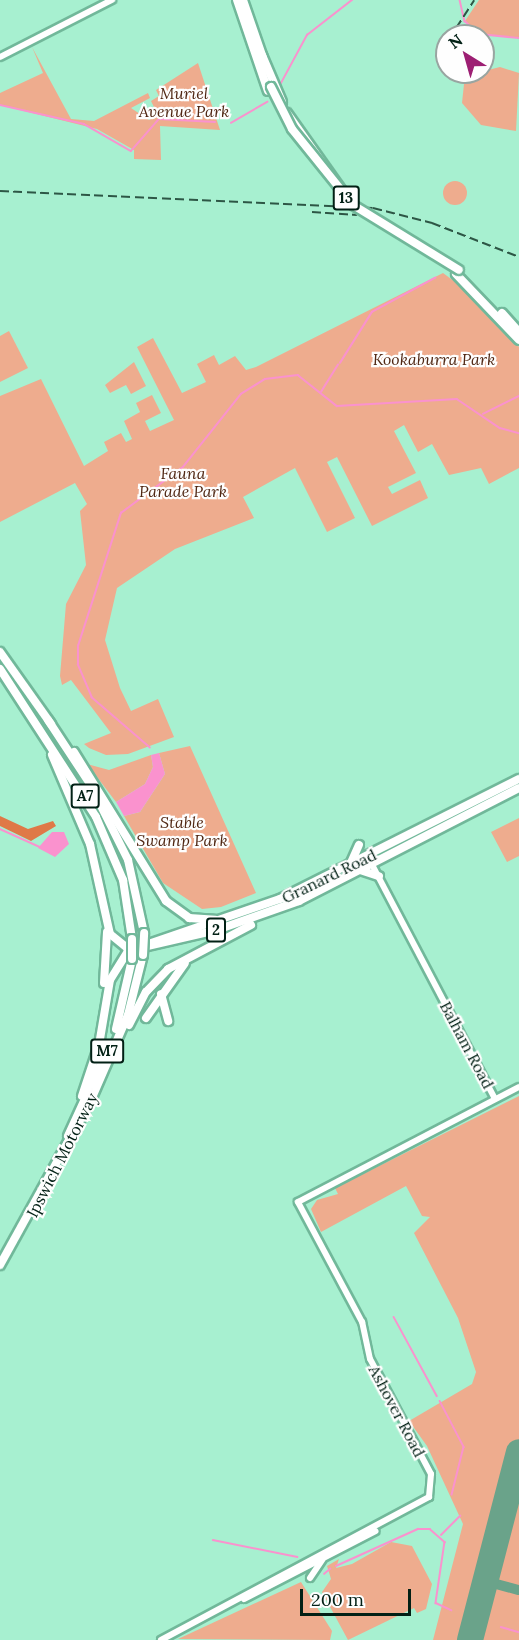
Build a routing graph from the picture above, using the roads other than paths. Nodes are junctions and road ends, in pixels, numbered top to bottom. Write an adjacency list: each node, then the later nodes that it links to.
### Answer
1 (112, 0): 5 (main road)
2 (237, 0): 6 (highway, 13)
3 (243, 0): 4 (highway, 13)
4 (262, 55): 6 (highway, 13); 7 (highway)
5 (0, 57)
6 (270, 89): 10 (highway, 13, bridge)
7 (320, 158): 8 (highway); 8 (highway)
8 (341, 182): 9 (highway)
9 (355, 191)
10 (457, 272): 11 (highway, 13); 12 (highway, 13)
11 (519, 332)
12 (519, 340)
13 (0, 652): 16 (highway, Ipswich Motorway / A7)
14 (0, 669): 29 (highway, Ipswich Motorway / A7)
15 (0, 674): 27 (highway)
16 (48, 720): 25 (highway); 28 (highway, Ipswich Motorway / A7)
17 (519, 779): 20 (highway, Granard Road / 2)
18 (519, 788): 20 (highway, Granard Road / 2)
19 (359, 846): 21 (highway)
20 (370, 860): 21 (highway, Granard Road / 2); 22 (highway, Granard Road / 2); 23 (main road, Balham Road)
21 (350, 866): 25 (highway, Granard Road / 2)
22 (360, 870): 23 (highway); 24 (highway, Granard Road / 2)
23 (378, 876): 37 (main road, Balham Road)
24 (299, 901): 26 (highway); 31 (highway, Granard Road / 2)
25 (243, 914): 31 (highway, Granard Road / 2)
26 (251, 925): 32 (highway); 38 (highway)
27 (108, 929): 30 (highway); 31 (highway)
28 (144, 933): 38 (highway, Ipswich Motorway / M7, bridge)
29 (132, 939): 31 (highway, Ipswich Motorway / M7, bridge)
30 (109, 951): 31 (highway); 35 (highway)
31 (131, 953): 35 (highway); 39 (highway, Ipswich Motorway / M7)
32 (162, 990): 33 (highway); 34 (highway)
33 (146, 1018)
34 (168, 1021)
35 (102, 1032): 39 (highway)
36 (519, 1087): 37 (main road)
37 (495, 1099): 40 (main road, Balham Road)
38 (91, 1100): 44 (highway, Ipswich Motorway / M7)
39 (67, 1137): 43 (highway, Ipswich Motorway / M7)
40 (310, 1196): 41 (main road, Balham Road); 42 (main road)
41 (298, 1202): 42 (main road, Ashover Road)
42 (303, 1211): 45 (main road, Ashover Road)
43 (0, 1255)
44 (0, 1265)
45 (389, 1523): 46 (main road); 48 (main road)
46 (323, 1560): 47 (main road); 47 (main road)
47 (296, 1574): 48 (main road)
48 (232, 1603): 49 (main road)
49 (161, 1640)

